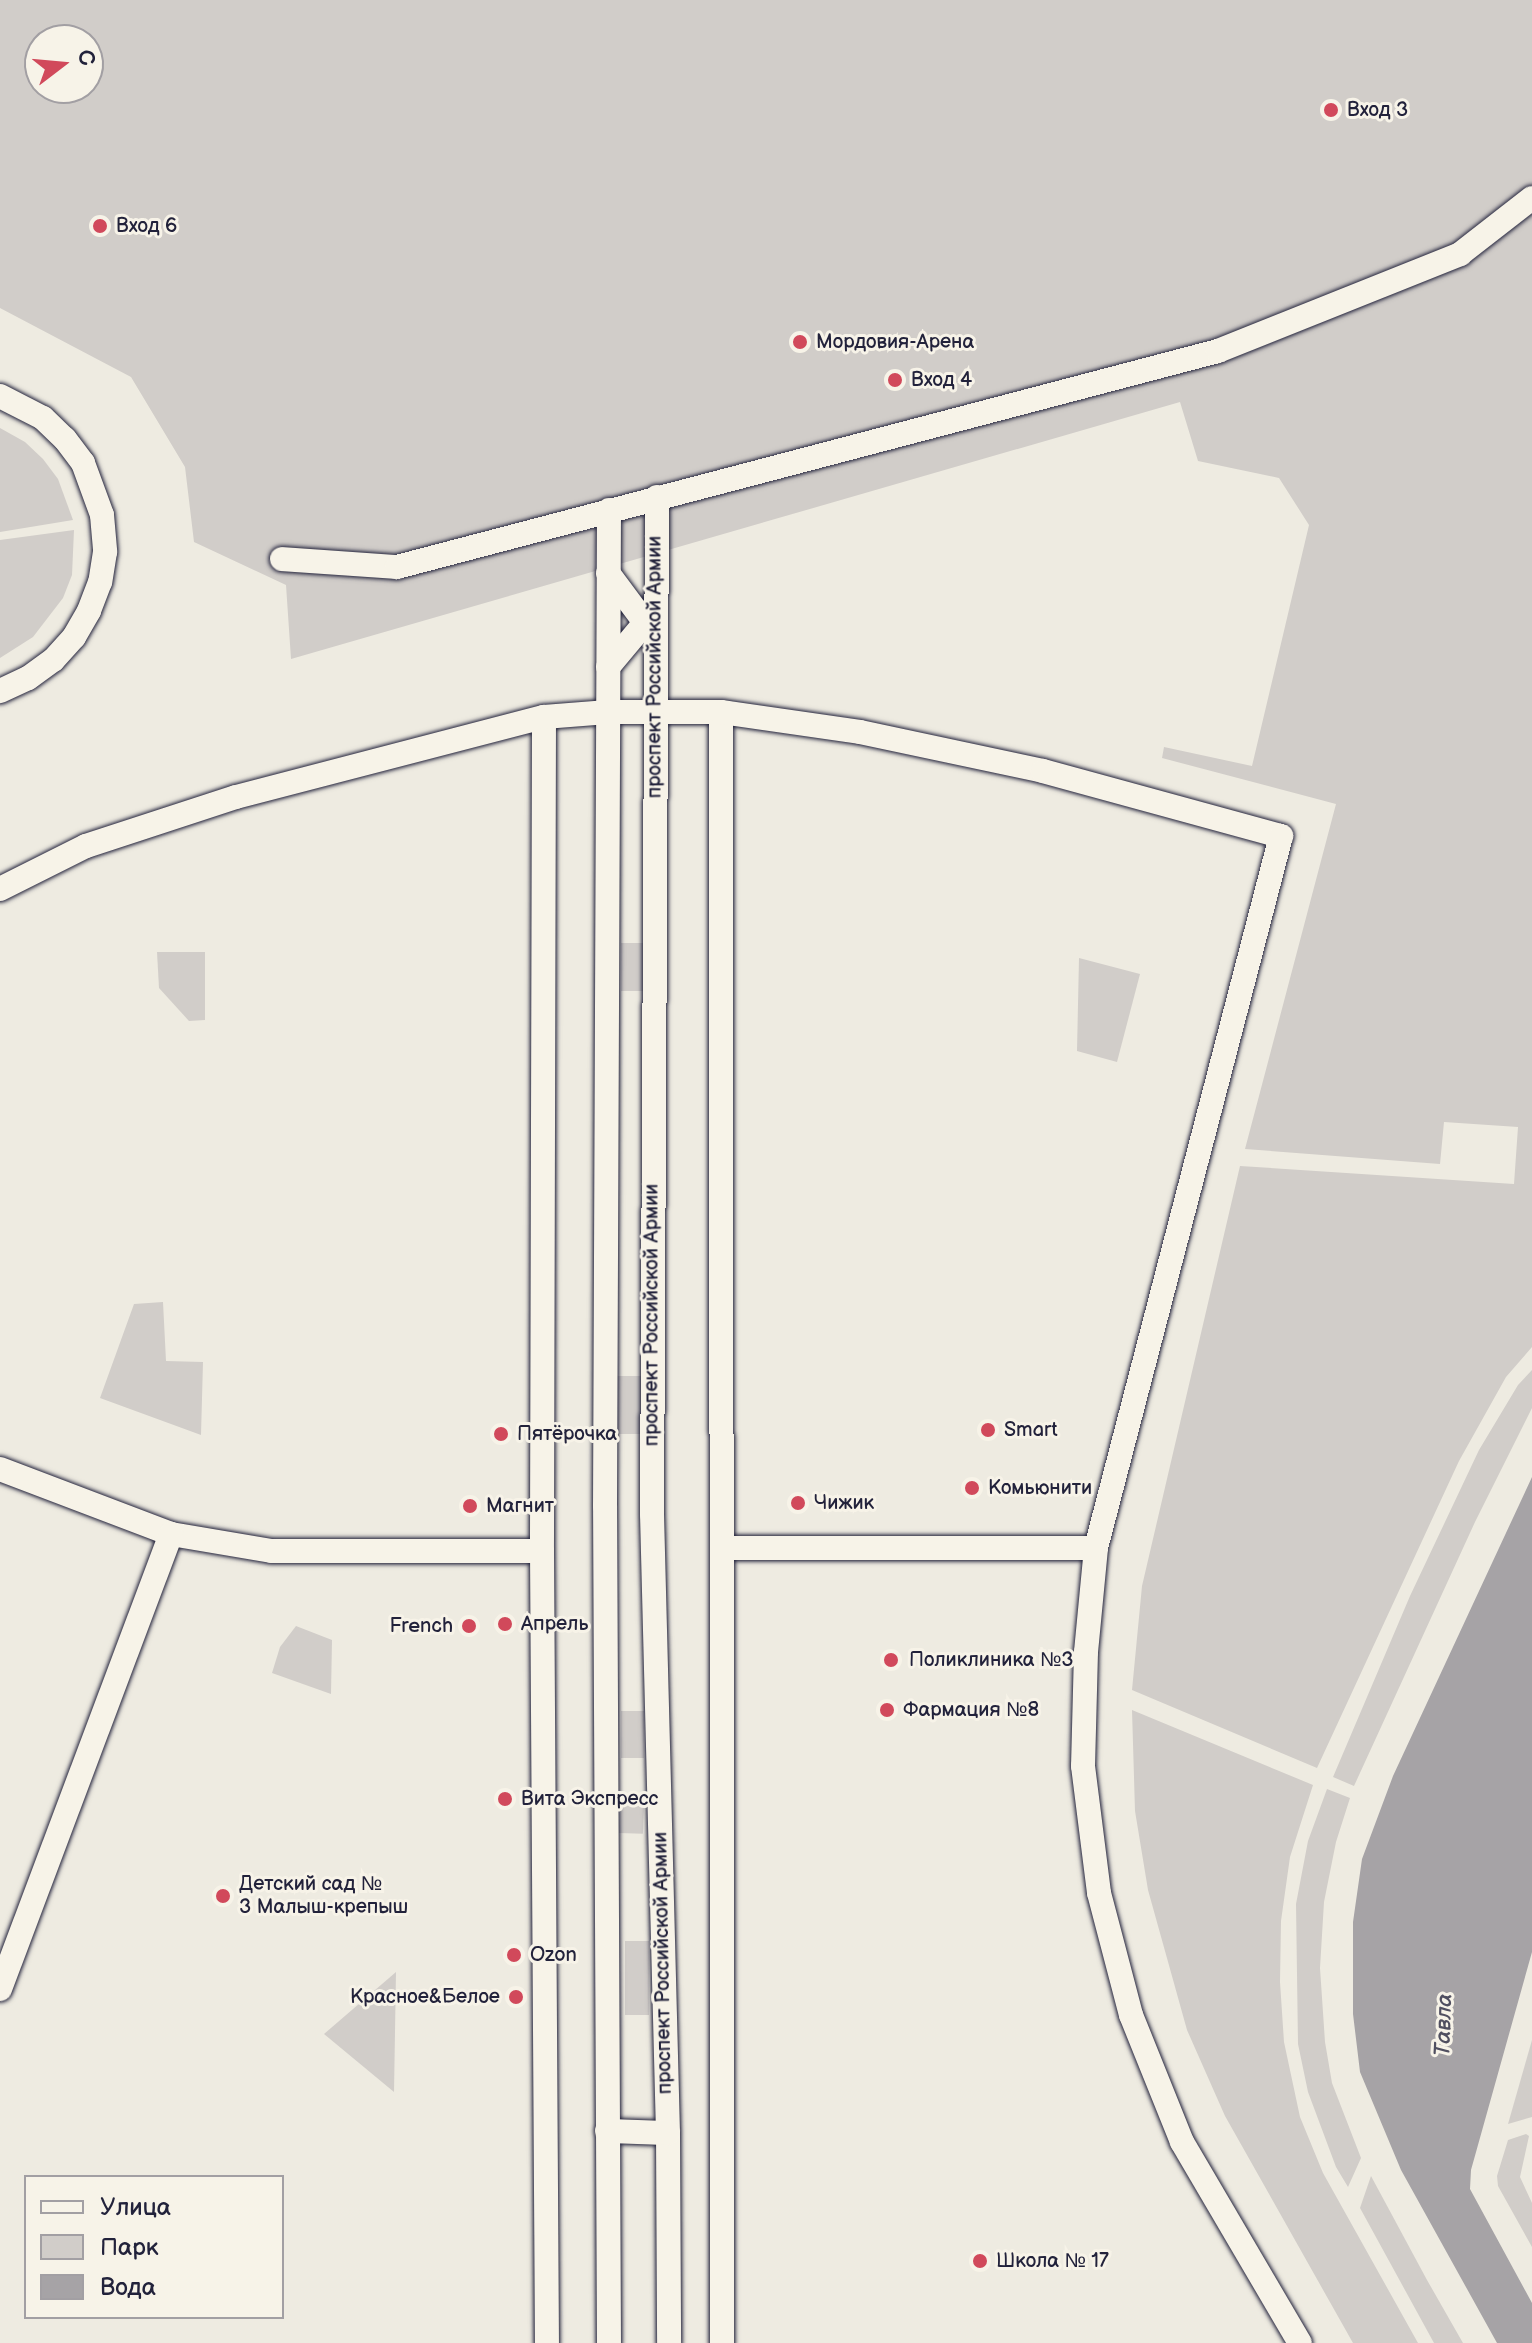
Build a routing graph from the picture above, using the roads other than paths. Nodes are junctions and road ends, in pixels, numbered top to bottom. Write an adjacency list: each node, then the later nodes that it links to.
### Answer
1 (1532, 198): 3 (street)
2 (0, 396): 10 (street)
3 (657, 497): 4 (street); 5 (street, проспект Российской Армии)
4 (609, 510): 6 (street); 7 (street)
5 (656, 554): 7 (street); 8 (street, проспект Российской Армии)
6 (282, 559)
7 (613, 589): 8 (street); 9 (street)
8 (652, 623): 9 (street); 11 (street, проспект Российской Армии)
9 (608, 667): 12 (street)
10 (0, 691)
11 (655, 711): 12 (street); 13 (street); 23 (street, проспект Российской Армии)
12 (608, 712): 14 (street); 22 (street)
13 (721, 712): 18 (street); 19 (street)
14 (544, 717): 15 (street); 20 (street)
15 (0, 889)
16 (0, 1469): 17 (street)
17 (171, 1534): 20 (street); 21 (street)
18 (723, 1548): 19 (street); 27 (street)
19 (1096, 1548): 28 (street)
20 (542, 1551): 24 (street)
21 (0, 1989)
22 (607, 2131): 23 (street); 25 (street)
23 (668, 2133): 26 (street, проспект Российской Армии)
24 (547, 2343)
25 (609, 2343)
26 (669, 2343)
27 (722, 2343)
28 (1300, 2343)

